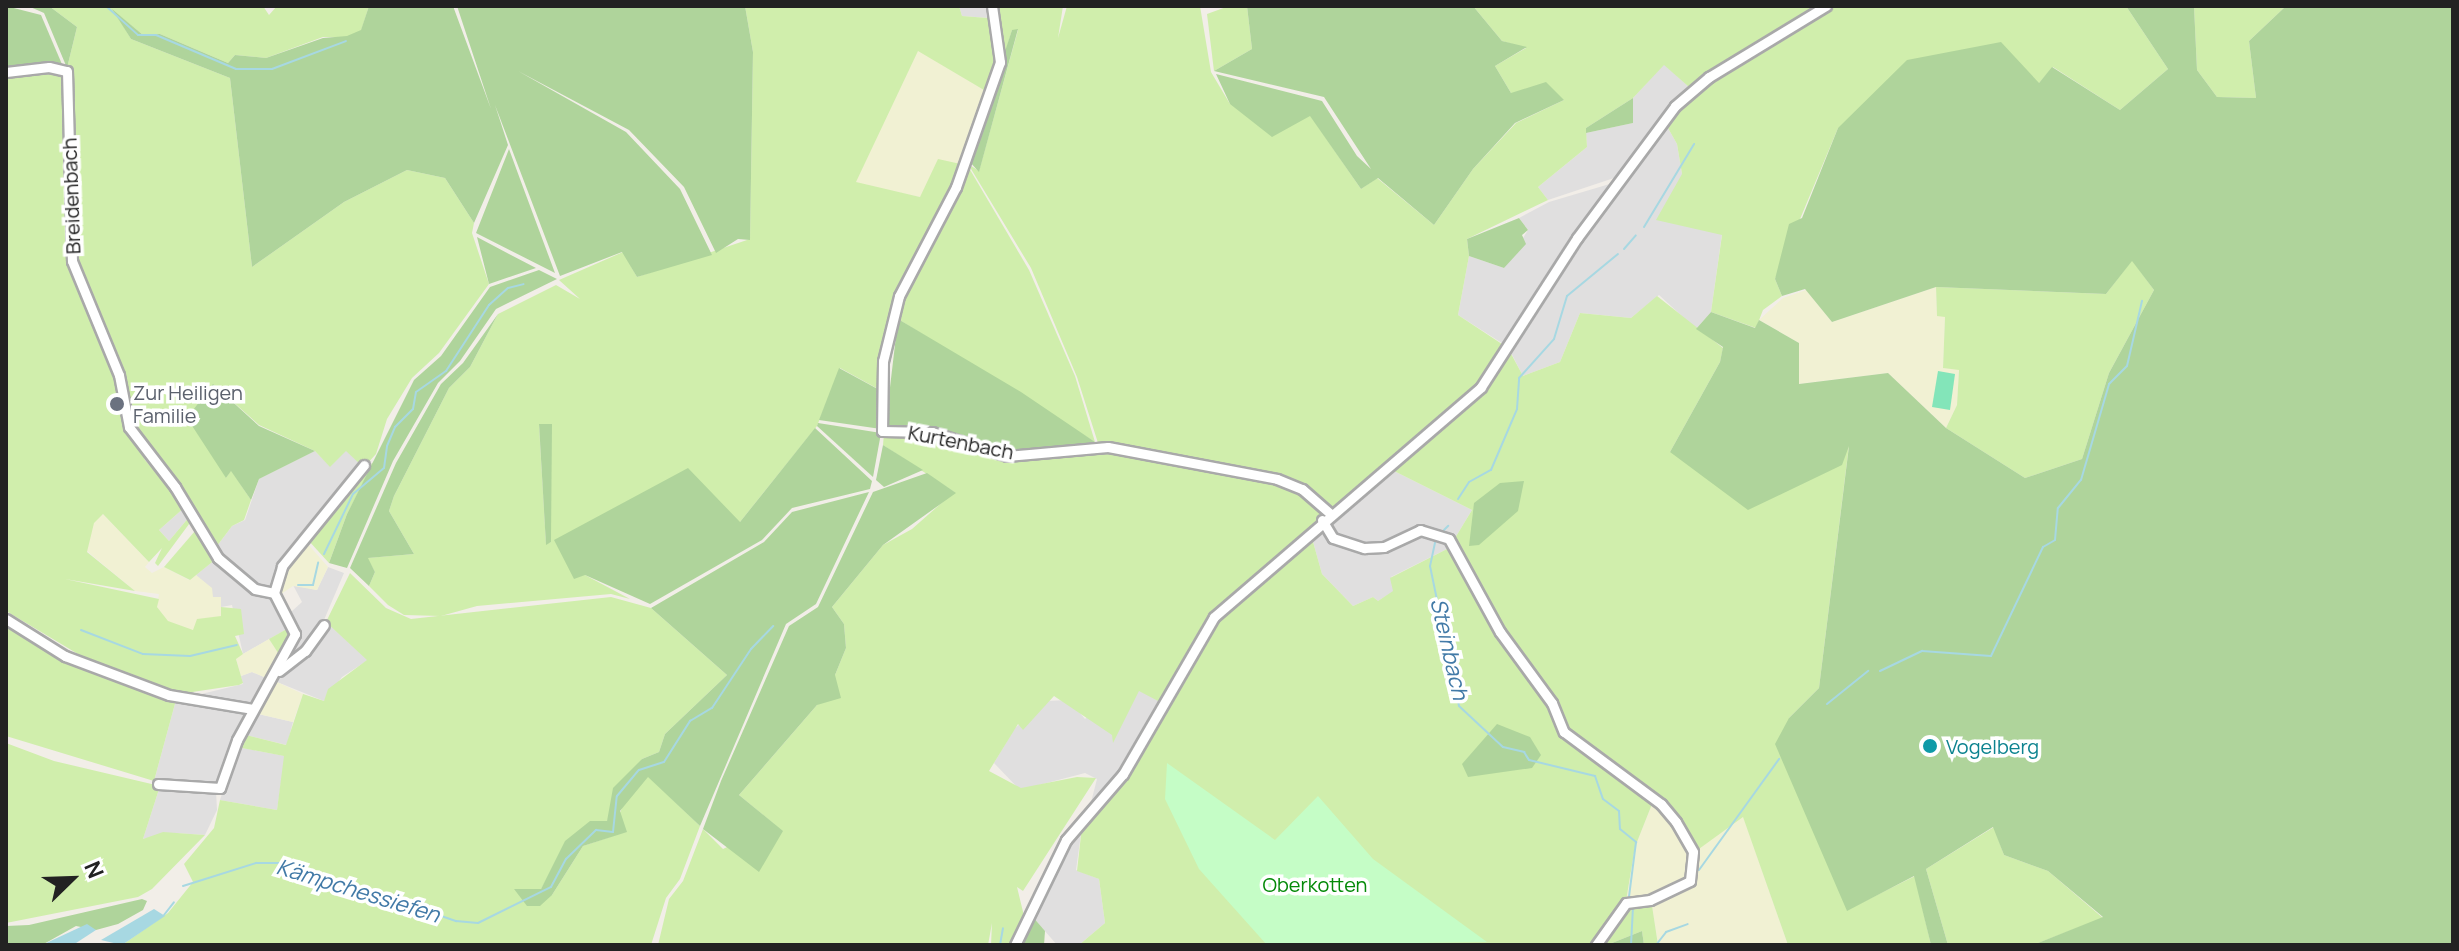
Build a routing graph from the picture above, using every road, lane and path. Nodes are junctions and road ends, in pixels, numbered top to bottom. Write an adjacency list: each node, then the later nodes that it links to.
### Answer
1 (992, 6): 5 (street, Kurtenbach)
2 (1826, 6): 5 (street)
3 (6, 72): 6 (street, Breidenbach)
4 (364, 465): 6 (street)
5 (1326, 516): 12 (street); 13 (street)
6 (274, 593): 9 (street)
7 (6, 619): 10 (street)
8 (324, 625): 9 (street)
9 (277, 672): 10 (street)
10 (253, 709): 11 (street)
11 (158, 784)
12 (1015, 945)
13 (1596, 945)

